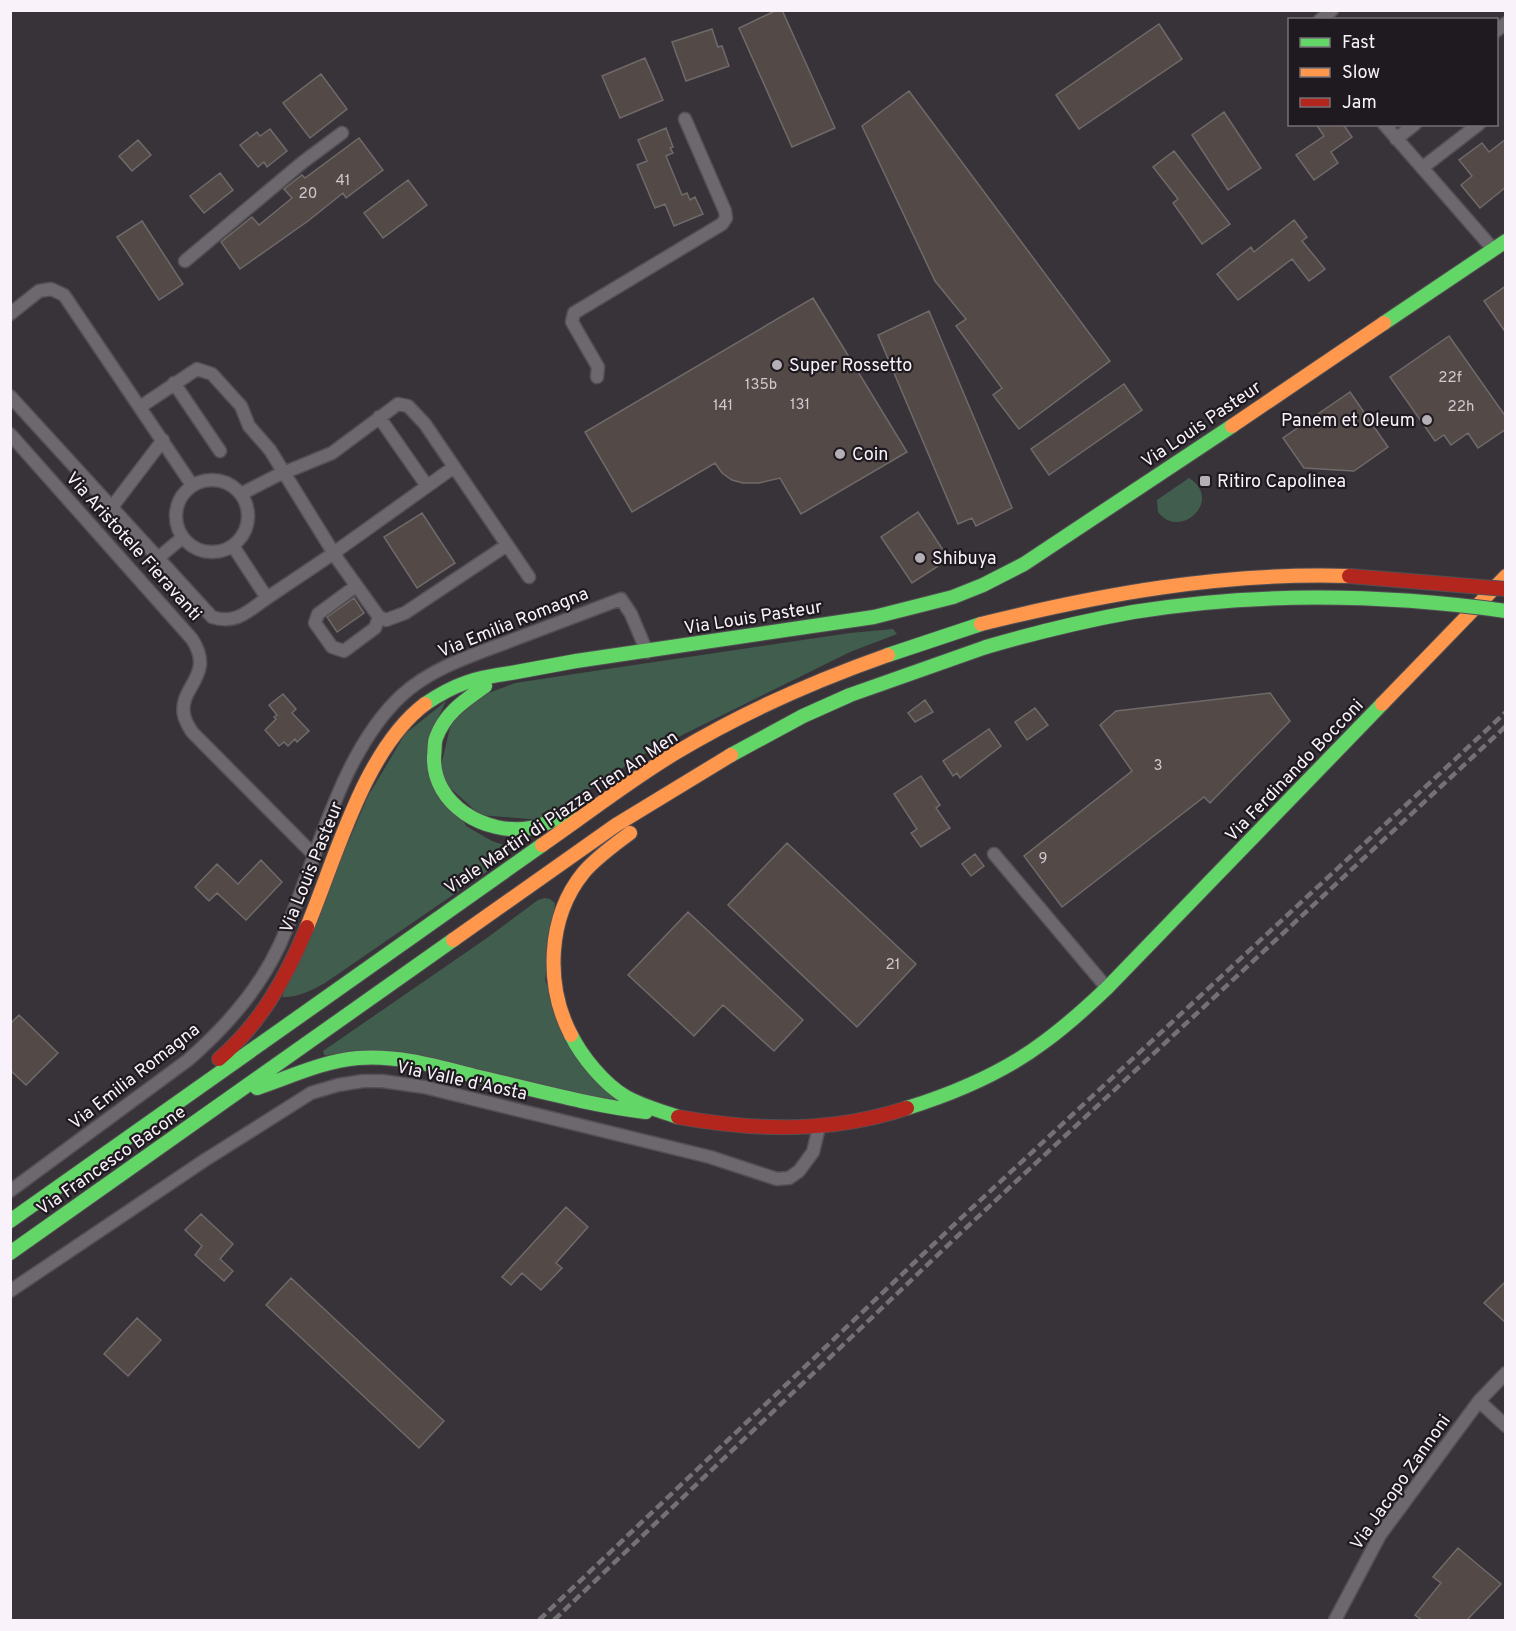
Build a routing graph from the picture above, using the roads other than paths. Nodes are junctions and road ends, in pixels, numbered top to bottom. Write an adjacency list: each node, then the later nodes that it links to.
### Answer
1 (685, 119): 12 (street)
2 (1386, 126): 6 (street)
3 (1412, 126): 6 (street)
4 (1476, 126): 7 (street)
5 (342, 133): 10 (street)
6 (1396, 139): 7 (street)
7 (1422, 168): 9 (street)
8 (1506, 241): 9 (main road, Via Louis Pasteur)
9 (1493, 249): 38 (main road, Via Louis Pasteur)
10 (185, 261)
11 (10, 314): 15 (street)
12 (597, 377)
13 (174, 383): 15 (street); 19 (street); 21 (street)
14 (10, 396): 25 (street)
15 (140, 406): 18 (street)
16 (379, 417): 20 (street); 21 (street); 23 (street)
17 (10, 434): 43 (street, Via Aristotele Fieravanti)
18 (163, 440): 22 (street); 25 (street)
19 (220, 451)
20 (454, 466): 23 (street); 27 (street)
21 (283, 473): 24 (street); 29 (street)
22 (192, 485): 24 (street); 26 (street)
23 (428, 486): 29 (street)
24 (241, 494): 28 (street)
25 (112, 507): 30 (street)
26 (182, 538): 28 (street); 30 (street)
27 (507, 545): 32 (street); 37 (street)
28 (233, 546): 35 (street)
29 (334, 553): 33 (street); 35 (street)
30 (158, 558): 35 (street)
31 (1506, 576): 44 (main road, Via Ferdinando Bocconi)
32 (530, 578)
33 (356, 585): 37 (street); 37 (street)
34 (1506, 589): 41 (main road, Viale Martiri di Piazza Tien An Men, bridge)
35 (267, 598)
36 (1506, 611): 40 (main road, bridge)
37 (379, 617)
38 (647, 652): 39 (main road, Via Louis Pasteur); 43 (street, Via Emilia Romagna)
39 (511, 673): 41 (main road); 47 (main road, Via Louis Pasteur)
40 (759, 740): 45 (main road); 46 (main road)
41 (677, 752): 47 (main road, Viale Martiri di Piazza Tien An Men)
42 (994, 854): 44 (street)
43 (314, 855): 49 (street, Via Emilia Romagna)
44 (1107, 988): 48 (main road, Via Ferdinando Bocconi)
45 (233, 1096): 46 (main road); 51 (main road, Via Francesco Bacone)
46 (678, 1117): 48 (main road, Via Ferdinando Bocconi)
47 (143, 1127): 50 (main road, Via Francesco Bacone)
48 (819, 1127): 52 (street, Via Valle d'Aosta)
49 (10, 1191)
50 (10, 1221)
51 (10, 1252)
52 (10, 1292)
53 (1506, 1373): 54 (street, Via Jacopo Zannoni)
54 (1479, 1401): 55 (street); 56 (street, Via Jacopo Zannoni)
55 (1506, 1426)
56 (1335, 1620)

